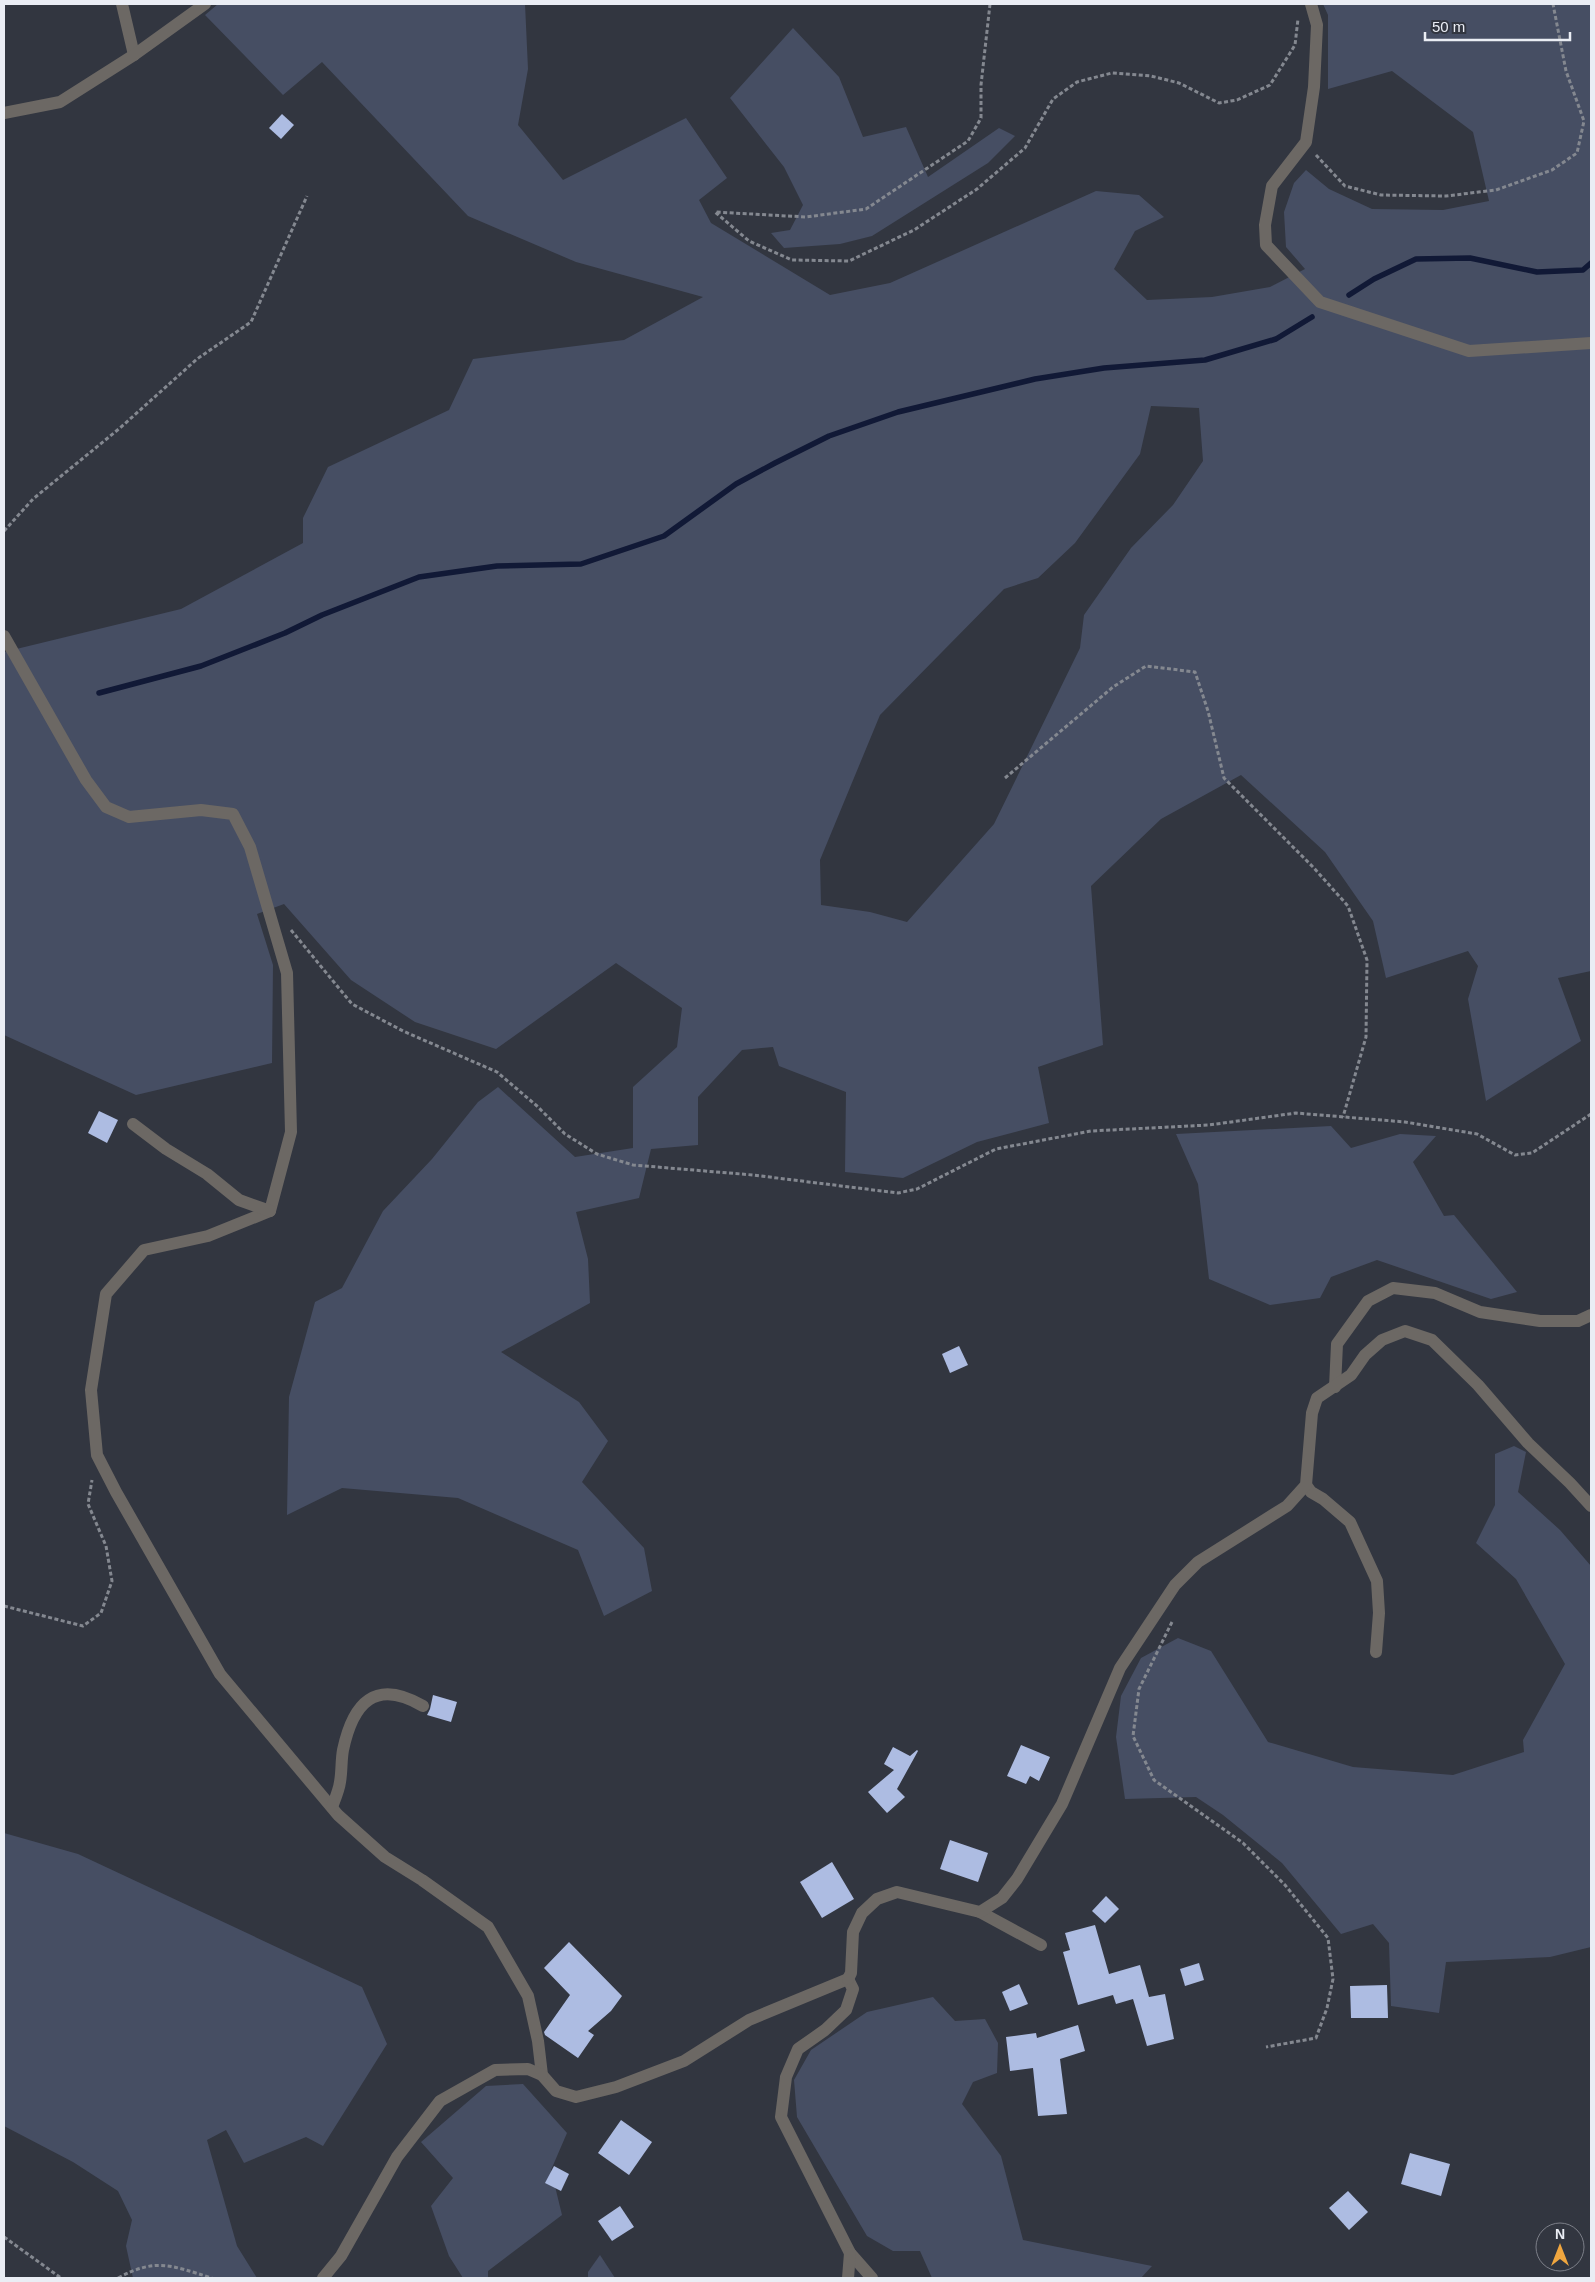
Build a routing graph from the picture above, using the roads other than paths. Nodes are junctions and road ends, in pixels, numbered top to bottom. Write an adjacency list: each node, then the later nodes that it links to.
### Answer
1 (122, 4): 4 (street)
2 (205, 4): 4 (street)
3 (1311, 4): 6 (street)
4 (134, 55): 5 (street)
5 (4, 113)
6 (1591, 343)
7 (4, 636): 9 (street)
8 (132, 1124): 9 (street)
9 (270, 1211): 16 (street)
10 (1591, 1315): 11 (street)
11 (1335, 1387): 12 (street); 13 (street)
12 (1306, 1485): 14 (street); 17 (street)
13 (1591, 1506)
14 (1376, 1652)
15 (423, 1706): 16 (street)
16 (332, 1807): 20 (street)
17 (980, 1912): 18 (street); 19 (street)
18 (1041, 1945)
19 (848, 1979): 20 (street); 21 (street)
20 (542, 2075): 22 (street)
21 (850, 2253): 23 (street); 24 (street)
22 (323, 2278)
23 (848, 2278)
24 (872, 2278)

